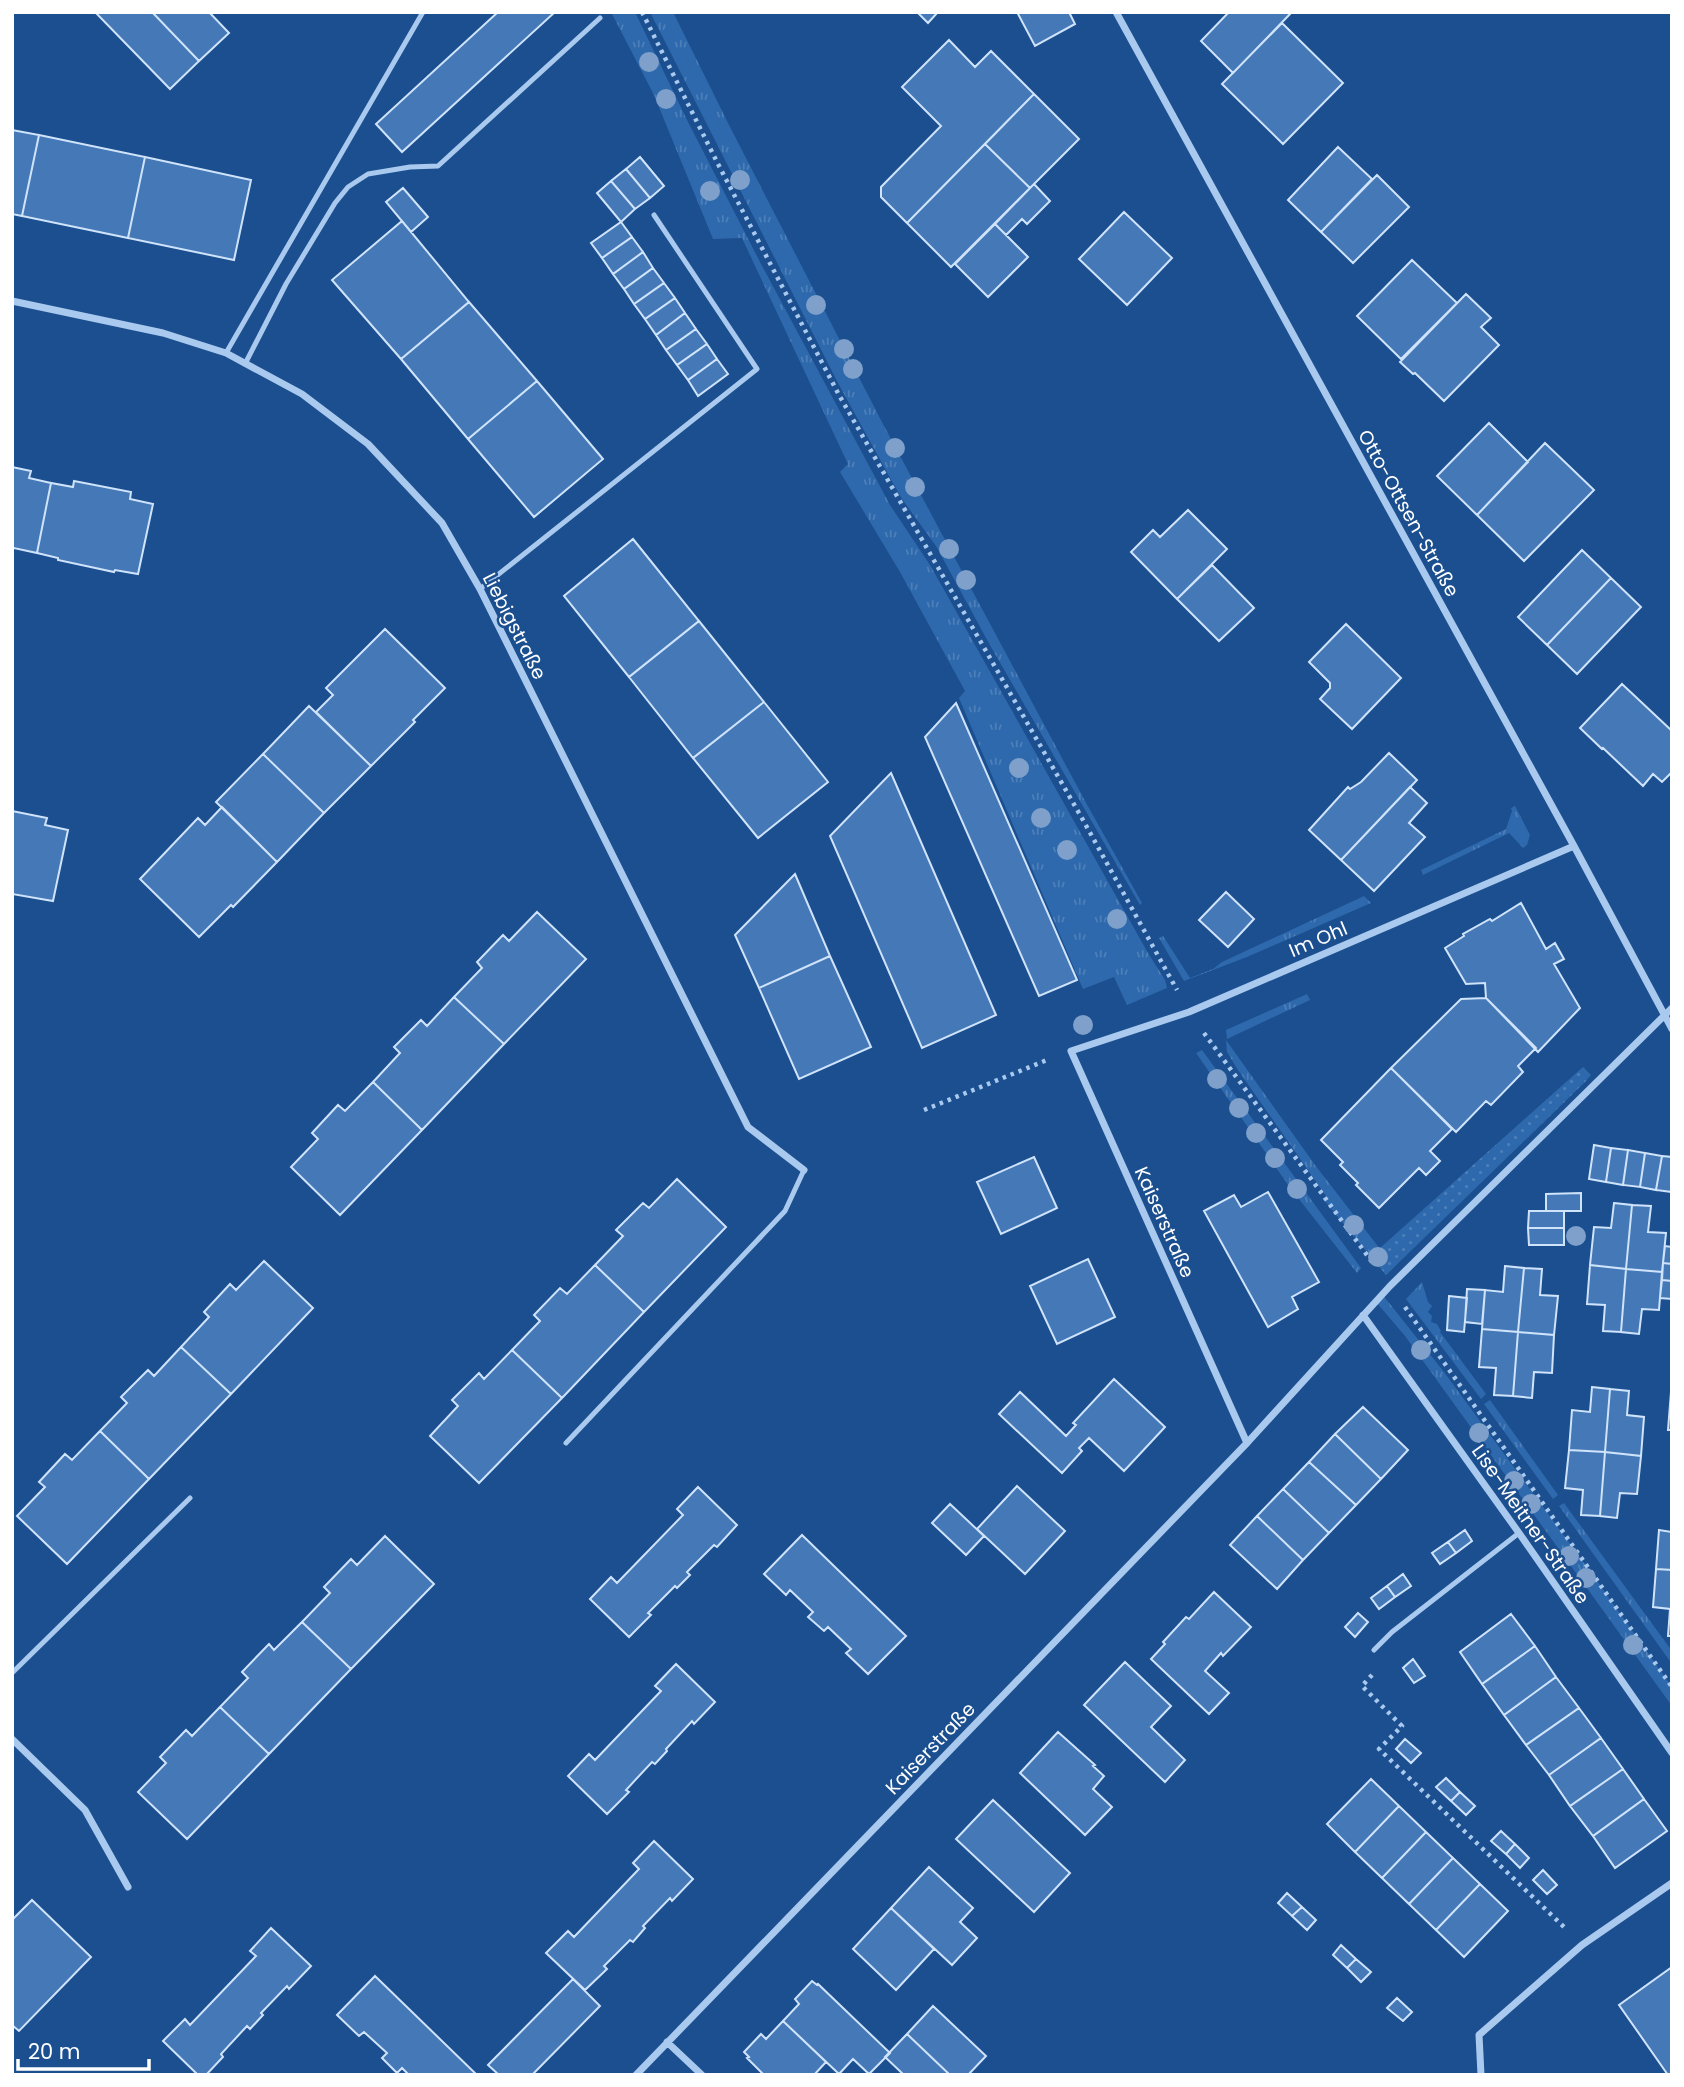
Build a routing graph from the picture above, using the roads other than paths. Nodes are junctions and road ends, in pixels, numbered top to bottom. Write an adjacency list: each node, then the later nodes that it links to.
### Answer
1 (423, 12): 6 (lane)
2 (1116, 12): 9 (street, Otto-Ottsen-Straße)
3 (600, 18): 7 (lane)
4 (654, 215): 8 (lane)
5 (12, 301): 6 (street, Liebigstraße)
6 (226, 354): 7 (street, Liebigstraße)
7 (245, 363): 8 (street, Liebigstraße)
8 (480, 589): 14 (street, Liebigstraße)
9 (1574, 846): 11 (street, Otto-Ottsen-Straße); 13 (street, Im Ohl)
10 (1672, 1008): 11 (street)
11 (1664, 1015): 12 (street, Otto-Ottsen-Straße); 15 (street, Kaiserstraße)
12 (1672, 1029)
13 (1071, 1051): 17 (street, Kaiserstraße)
14 (804, 1170): 16 (lane)
15 (1363, 1315): 17 (street, Kaiserstraße); 19 (street, Lise-Meitner-Straße)
16 (566, 1443)
17 (1247, 1443): 26 (street, Kaiserstraße)
18 (190, 1499): 21 (lane)
19 (1519, 1533): 20 (lane); 23 (street, Lise-Meitner-Straße)
20 (1374, 1650)
21 (12, 1673)
22 (12, 1739): 25 (street)
23 (1672, 1753)
24 (1672, 1883): 29 (street)
25 (128, 1887)
26 (667, 2042): 27 (street, Kaiserstraße); 28 (street)
27 (636, 2075)
28 (702, 2075)
29 (1481, 2075)

